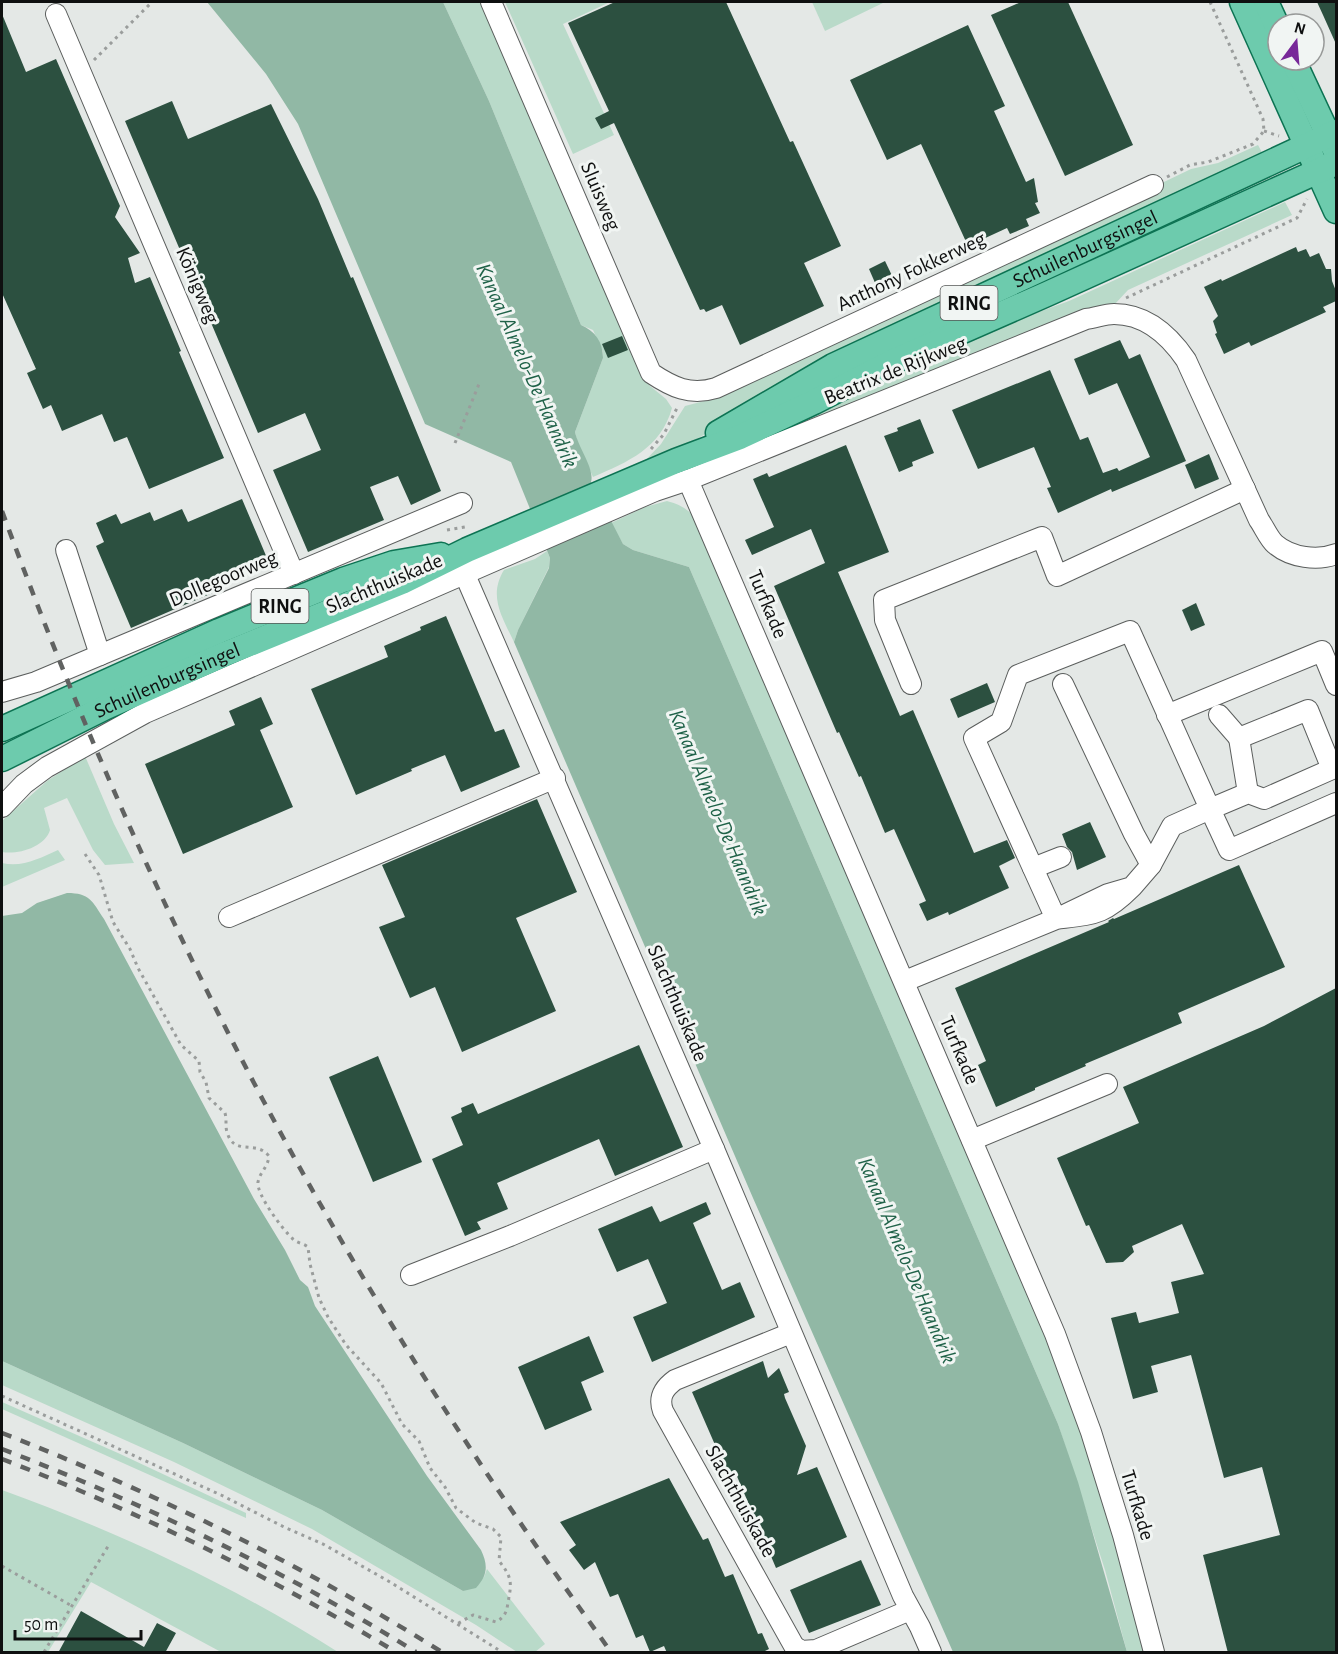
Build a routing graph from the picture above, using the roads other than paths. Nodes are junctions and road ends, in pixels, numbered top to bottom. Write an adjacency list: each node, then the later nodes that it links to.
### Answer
1 (491, 2): 10 (street, Sluisweg)
2 (1242, 2): 6 (main road)
3 (56, 14): 18 (street, Königweg)
4 (1299, 72): 5 (main road)
5 (1334, 140): 6 (main road, RING)
6 (1307, 146): 7 (main road); 11 (main road, Schuilenburgsingel / RING)
7 (1327, 167): 9 (main road); 11 (main road, Schuilenburgsingel / RING)
8 (1153, 185): 10 (street, Anthony Fokkerweg)
9 (1336, 211)
10 (686, 391)
11 (682, 470): 12 (street, Beatrix de Rijkweg); 14 (main road, Schuilenburgsingel / RING); 40 (street, Turfkade)
12 (1245, 489): 17 (street, Beatrix de Rijkweg); 21 (street)
13 (462, 503): 18 (street, Dollegoorweg)
14 (533, 533): 15 (main road, Schuilenburgsingel / RING); 19 (street)
15 (466, 539): 27 (main road, Schuilenburgsingel / RING); 29 (main road, Schuilenburgsingel / RING)
16 (66, 550): 20 (street)
17 (1336, 554)
18 (294, 574): 20 (street, Dollegoorweg)
19 (465, 575): 30 (street, Slachthuiskade); 33 (street, Slachthuiskade)
20 (100, 656): 24 (street, Dollegoorweg)
21 (911, 684)
22 (1063, 684): 36 (street)
23 (1336, 685): 25 (street)
24 (2, 692)
25 (1167, 715): 34 (street); 37 (street)
26 (1219, 715): 28 (street)
27 (2, 729)
28 (1239, 738): 31 (street); 31 (street)
29 (2, 759)
30 (555, 778): 38 (street); 43 (street, Slachthuiskade)
31 (1248, 793): 34 (street)
32 (1336, 803): 34 (street)
33 (2, 807)
34 (1210, 809): 36 (street)
35 (1061, 857): 37 (street)
36 (1151, 865): 39 (street)
37 (1033, 868): 39 (street)
38 (229, 917)
39 (1056, 919): 40 (street)
40 (905, 981): 42 (street, Turfkade)
41 (1107, 1084): 42 (street)
42 (972, 1140): 48 (street, Turfkade)
43 (714, 1149): 44 (street); 45 (street, Slachthuiskade)
44 (411, 1275)
45 (791, 1333): 46 (street, Slachthuiskade); 46 (street, Slachthuiskade)
46 (910, 1610): 47 (street, Slachthuiskade)
47 (931, 1653)
48 (1154, 1653)

